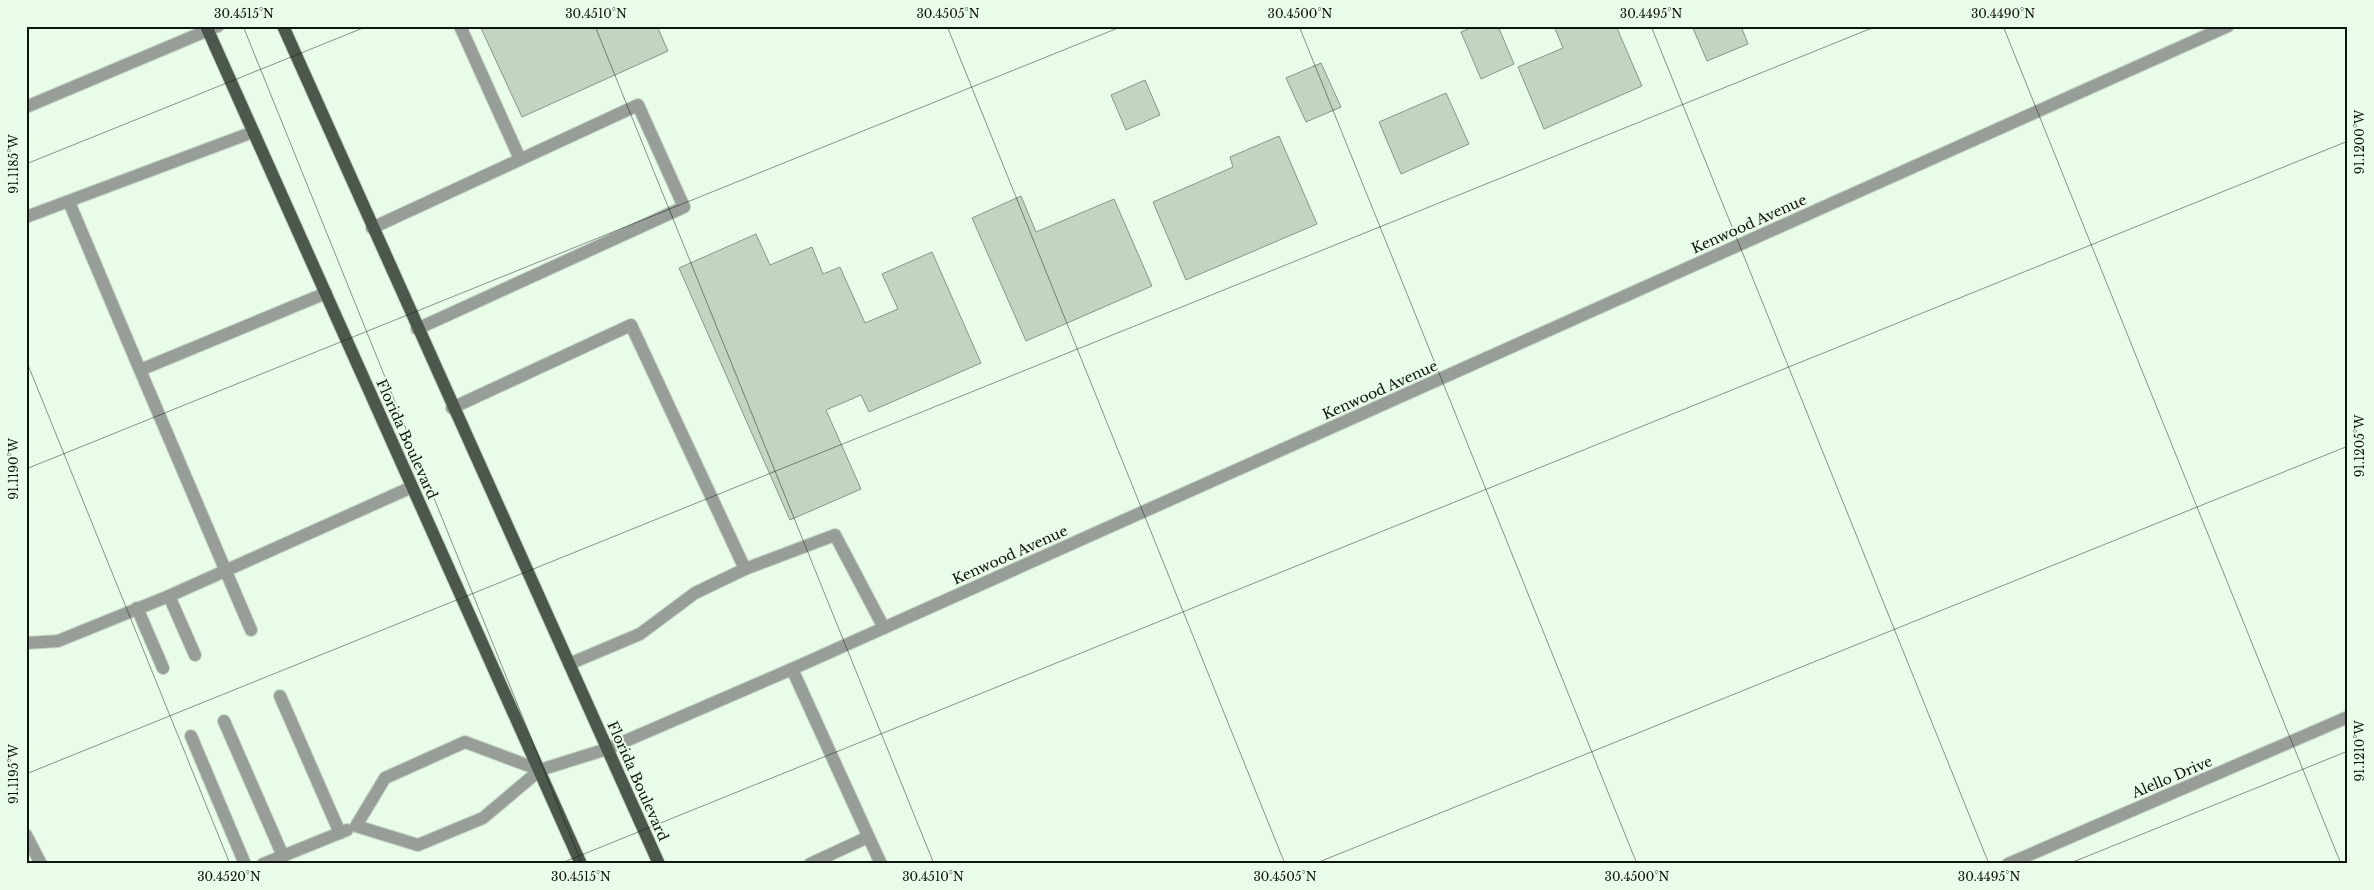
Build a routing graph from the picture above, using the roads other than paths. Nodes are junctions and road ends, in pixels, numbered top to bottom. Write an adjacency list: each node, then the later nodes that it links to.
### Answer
1 (283, 26): 10 (main road, Florida Boulevard)
2 (460, 26): 7 (street)
3 (2228, 26): 20 (street, Kenwood Avenue)
4 (211, 28): 5 (street); 6 (main road, Florida Boulevard)
5 (26, 107)
6 (253, 132): 8 (street); 11 (main road, Florida Boulevard)
7 (520, 159): 10 (street); 12 (street)
8 (69, 202): 9 (street); 13 (street)
9 (26, 217)
10 (372, 228): 12 (main road, Florida Boulevard)
11 (326, 293): 13 (street); 15 (main road, Florida Boulevard)
12 (417, 328): 14 (main road, Florida Boulevard)
13 (140, 370): 17 (street)
14 (452, 408): 16 (street); 24 (main road, Florida Boulevard)
15 (412, 487): 17 (street); 32 (main road, Florida Boulevard)
16 (745, 569): 20 (street); 24 (street)
17 (225, 571): 18 (street); 21 (street)
18 (169, 596): 19 (street); 23 (street)
19 (137, 608): 22 (street); 25 (street)
20 (884, 628): 26 (street, Kenwood Avenue)
21 (251, 630)
22 (26, 643)
23 (195, 655)
24 (569, 664): 31 (main road, Florida Boulevard)
25 (163, 668)
26 (792, 670): 31 (street, Kenwood Avenue); 36 (street)
27 (280, 696): 34 (street)
28 (2348, 717): 45 (street, Alello Drive)
29 (224, 721): 37 (street)
30 (191, 736): 39 (street)
31 (607, 749): 32 (street, Kenwood Avenue); 42 (main road, Florida Boulevard)
32 (540, 770): 33 (street); 33 (street); 41 (main road, Florida Boulevard)
33 (356, 826): 34 (street)
34 (340, 833): 37 (street)
35 (26, 835): 38 (street)
36 (868, 837): 43 (street); 44 (street)
37 (283, 856): 40 (street)
38 (40, 864)
39 (245, 864)
40 (263, 864)
41 (582, 864)
42 (658, 864)
43 (810, 864)
44 (881, 864)
45 (2008, 864)

